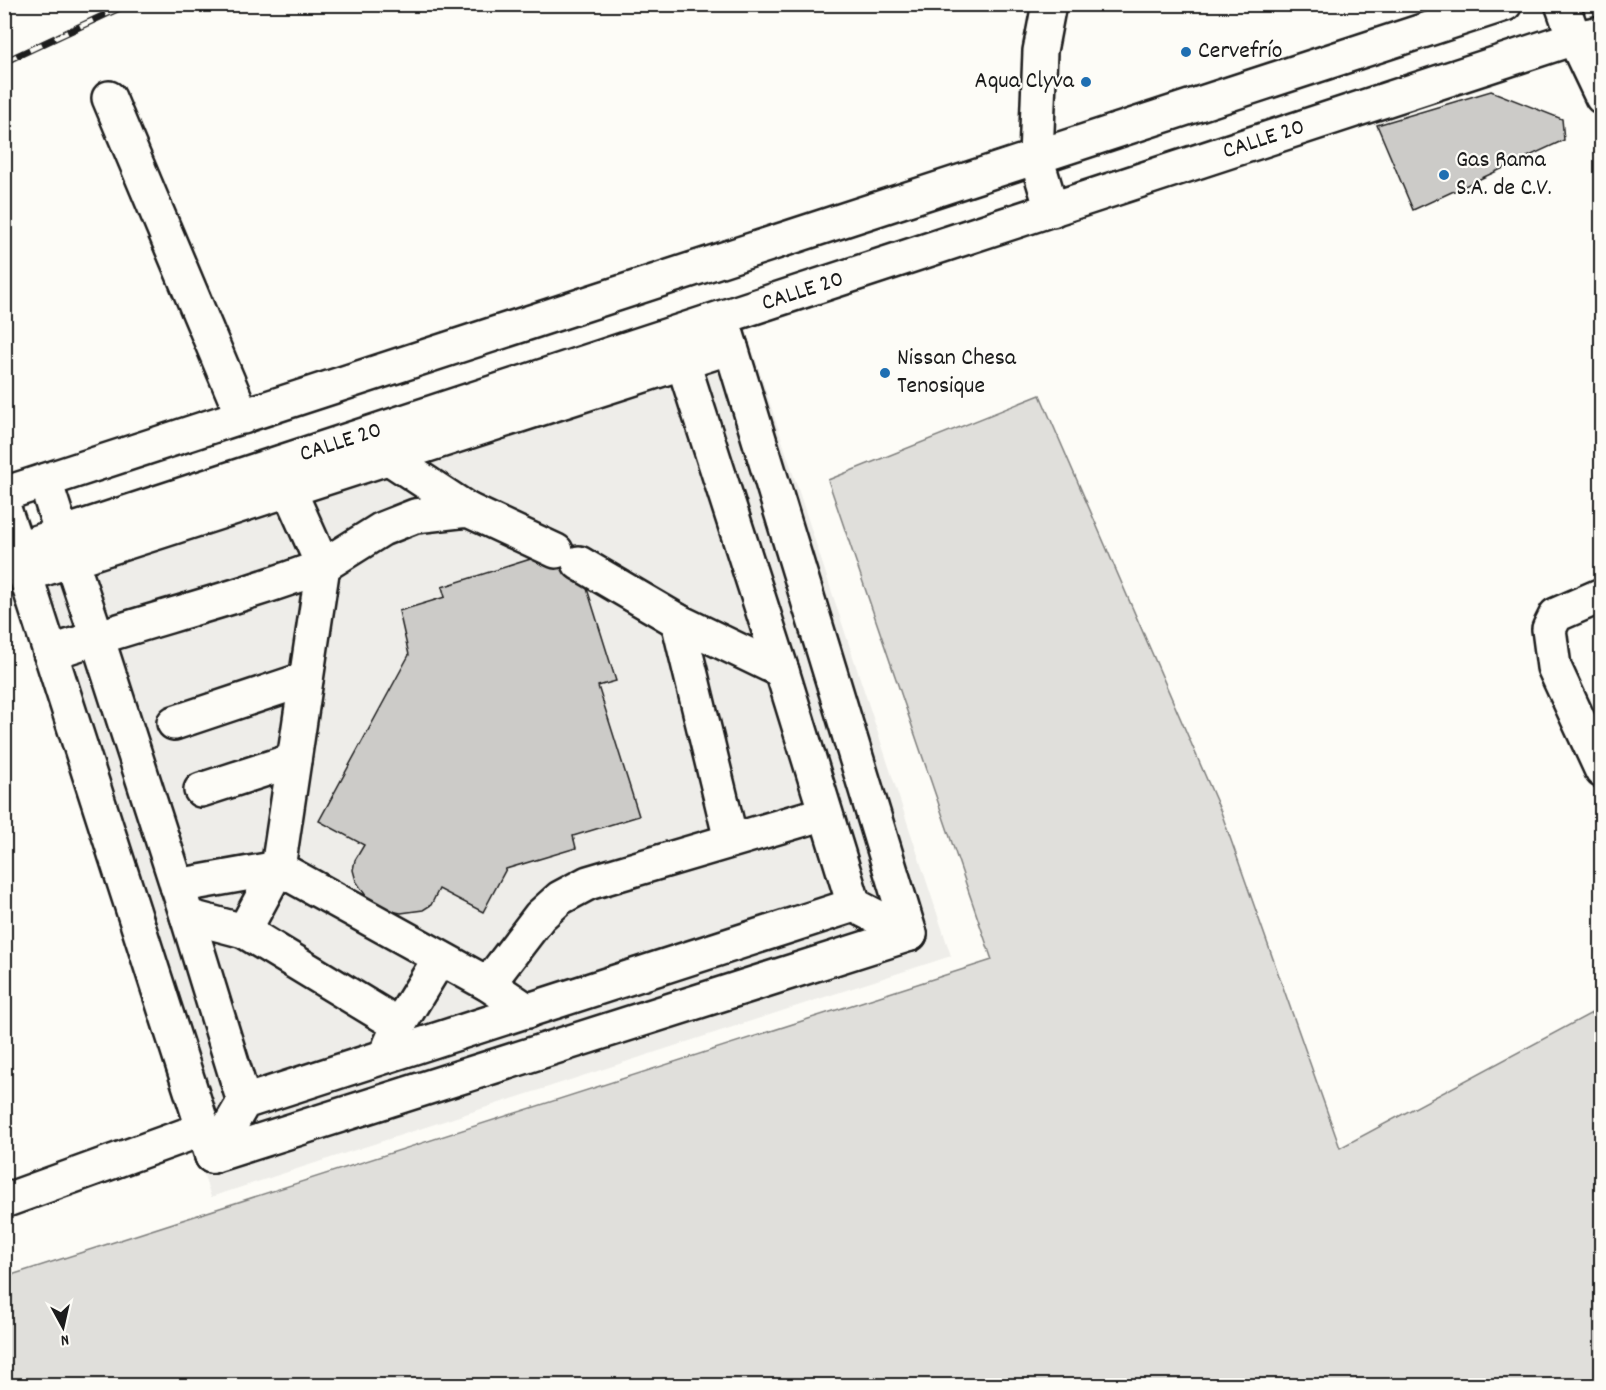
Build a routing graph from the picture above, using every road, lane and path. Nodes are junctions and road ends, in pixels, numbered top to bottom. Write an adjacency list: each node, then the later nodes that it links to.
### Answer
1 (1049, 4): 7 (main road)
2 (1505, 4): 7 (main road)
3 (1562, 4): 4 (main road)
4 (1588, 35): 5 (main road); 8 (main road, CALLE 20)
5 (1602, 97)
6 (109, 98): 11 (main road)
7 (1036, 157): 8 (main road); 11 (main road)
8 (1052, 210): 9 (main road, CALLE 20)
9 (726, 333): 10 (main road, CALLE 20); 37 (main road)
10 (678, 349): 12 (main road); 18 (main road, CALLE 20); 25 (main road)
11 (243, 417): 13 (main road)
12 (389, 458): 14 (main road); 17 (main road)
13 (45, 481): 15 (main road); 18 (main road)
14 (289, 490): 18 (main road); 20 (main road)
15 (4, 494)
16 (4, 508): 19 (main road)
17 (468, 510): 20 (main road); 22 (main road)
18 (67, 547): 19 (main road, CALLE 20); 23 (main road)
19 (16, 559): 24 (main road)
20 (323, 566): 23 (main road); 26 (main road)
21 (1602, 596): 29 (main road)
22 (678, 621): 25 (main road); 32 (main road)
23 (97, 637): 24 (main road); 34 (main road)
24 (50, 653): 44 (main road)
25 (782, 671): 31 (main road)
26 (306, 680): 27 (main road); 28 (main road)
27 (174, 723)
28 (294, 760): 30 (main road); 33 (main road)
29 (1602, 771)
30 (201, 790)
31 (825, 813): 32 (main road); 35 (main road)
32 (731, 840): 39 (main road)
33 (278, 868): 34 (main road); 36 (main road); 38 (main road)
34 (182, 901): 36 (main road); 43 (main road)
35 (854, 905): 37 (main road); 40 (main road)
36 (244, 931): 41 (main road)
37 (910, 934): 44 (main road)
38 (440, 958): 39 (main road); 41 (main road)
39 (488, 984): 40 (main road)
40 (528, 1011): 42 (main road)
41 (399, 1024): 42 (main road)
42 (386, 1056): 43 (main road)
43 (244, 1102): 44 (main road)
44 (208, 1142): 45 (main road)
45 (4, 1201)

